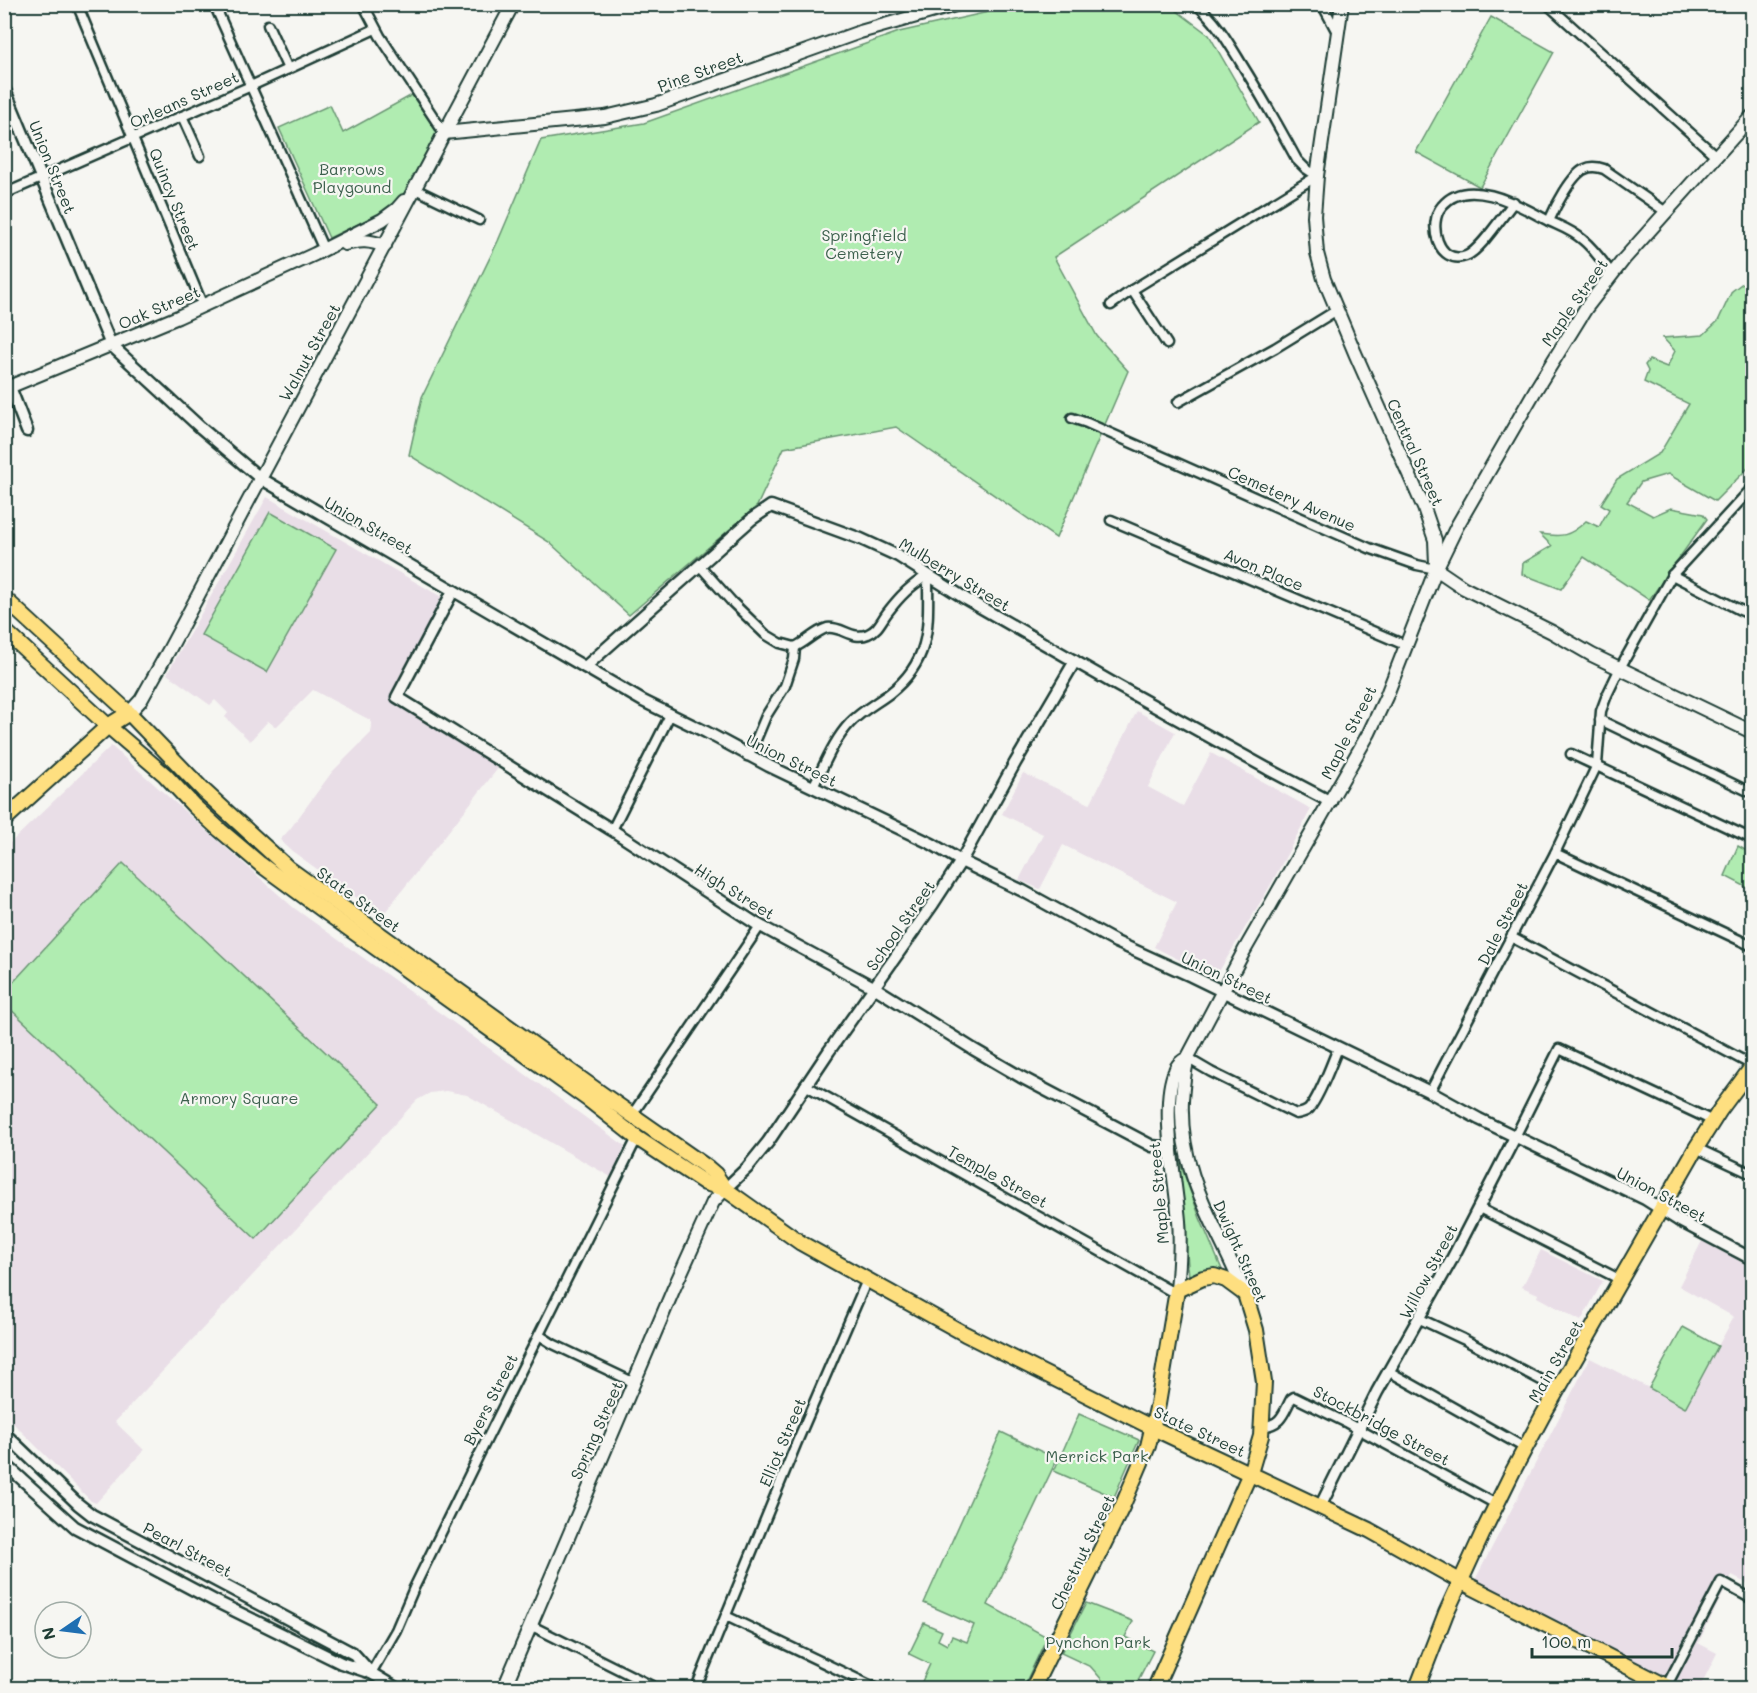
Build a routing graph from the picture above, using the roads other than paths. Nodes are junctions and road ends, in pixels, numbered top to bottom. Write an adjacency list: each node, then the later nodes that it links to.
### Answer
1 (77, 4): 19 (street, Quincy Street)
2 (214, 4): 14 (street)
3 (363, 4): 11 (street)
4 (513, 4): 18 (main road, Walnut Street)
5 (959, 4): 18 (main road, Pine Street)
6 (1196, 4): 22 (street)
7 (1322, 4): 12 (street)
8 (1342, 4): 12 (main road, Central Street)
9 (1547, 4): 21 (street)
10 (268, 25): 13 (street)
11 (375, 29): 13 (street, Orleans Street); 18 (street)
12 (1338, 34): 22 (main road, Central Street)
13 (288, 69): 14 (street, Orleans Street)
14 (251, 86): 16 (street, Orleans Street); 31 (street)
15 (4, 87): 23 (street, Union Street)
16 (182, 116): 19 (street, Orleans Street); 20 (street)
17 (1752, 116): 21 (main road, Maple Street)
18 (444, 133): 24 (main road, Walnut Street)
19 (133, 137): 23 (street, Orleans Street); 35 (street, Quincy Street)
20 (200, 156)
21 (1716, 156): 27 (main road, Maple Street)
22 (1317, 176): 33 (street); 36 (main road, Central Street)
23 (42, 179): 25 (street, Orleans Street); 38 (street, Union Street)
24 (414, 189): 28 (street); 30 (main road, Walnut Street); 31 (main road, Oak Street)
25 (4, 194)
26 (1514, 202): 26 (street); 29 (street)
27 (1666, 212): 29 (street); 32 (main road, Maple Street)
28 (479, 220)
29 (1549, 220): 32 (street)
30 (385, 246): 31 (main road, Oak Street); 43 (main road, Walnut Street)
31 (324, 250): 35 (main road, Oak Street)
32 (1612, 274): 47 (main road, Maple Street)
33 (1132, 290): 34 (street); 37 (street)
34 (1111, 305)
35 (202, 306): 38 (main road, Oak Street)
36 (1337, 310): 40 (street); 47 (main road, Central Street)
37 (1167, 344)
38 (111, 345): 39 (main road, Oak Street); 43 (street, Union Street)
39 (7, 388): 42 (street)
40 (1178, 402)
41 (1072, 418): 47 (street, Cemetery Avenue)
42 (27, 431)
43 (260, 478): 50 (street, Union Street); 59 (main road, Walnut Street)
44 (1752, 488): 49 (street)
45 (1111, 520): 54 (street, Avon Place)
46 (700, 566): 48 (street, Mulberry Street); 55 (street); 57 (street, Mulberry Street)
47 (1436, 569): 54 (main road, Maple Street); 58 (main road)
48 (928, 575): 55 (street); 56 (street, Mulberry Street); 67 (street)
49 (1672, 575): 52 (street); 58 (street)
50 (453, 591): 57 (street, Union Street); 73 (street, High Street)
51 (4, 598): 59 (main road, State Street)
52 (1752, 615)
53 (4, 630): 62 (main road, State Street)
54 (1405, 645): 69 (main road, Maple Street)
55 (795, 647): 65 (street)
56 (1075, 661): 69 (street, Mulberry Street); 76 (street, School Street)
57 (585, 667): 60 (street, Union Street)
58 (1620, 668): 61 (street); 63 (main road)
59 (129, 713): 62 (main road); 70 (main road, State Street)
60 (670, 715): 65 (street, Union Street); 73 (street)
61 (1600, 720): 66 (street); 68 (street)
62 (108, 726): 71 (main road); 72 (main road, State Street)
63 (1752, 732)
64 (1571, 754): 66 (street)
65 (747, 756): 67 (street, Union Street)
66 (1597, 765): 74 (street); 75 (street, Dale Street)
67 (813, 788): 76 (street, Union Street)
68 (1752, 793)
69 (1331, 801): 81 (main road, Maple Street)
70 (232, 817): 72 (main road); 87 (main road, State Street)
71 (4, 820)
72 (219, 830): 90 (main road, State Street)
73 (612, 830): 77 (street, High Street)
74 (1752, 839)
75 (1555, 853): 78 (street, Dale Street); 79 (street)
76 (961, 861): 80 (street, School Street); 81 (street, Union Street)
77 (760, 926): 80 (street, High Street); 87 (street)
78 (1511, 937): 84 (street); 86 (street, Dale Street)
79 (1752, 946)
80 (874, 988): 85 (street, School Street); 91 (street, High Street)
81 (1224, 992): 82 (street, Union Street); 83 (main road, Maple Street)
82 (1338, 1048): 83 (street); 86 (street, Union Street)
83 (1187, 1058): 91 (main road, Maple Street); 101 (main road, Dwight Street)
84 (1752, 1066): 88 (main road, Main Street)
85 (805, 1085): 94 (street, School Street); 100 (street, Temple Street)
86 (1430, 1092): 89 (street, Union Street)
87 (632, 1115): 94 (main road, State Street)
88 (1713, 1121): 89 (street, Willow Street); 92 (main road, Main Street)
89 (1515, 1137): 95 (street, Union Street); 96 (street, Willow Street)
90 (637, 1138): 94 (main road, State Street); 103 (street, Byers Street)
91 (1172, 1148): 100 (main road, Maple Street)
92 (1696, 1148): 93 (street); 95 (main road, Main Street)
93 (1752, 1174)
94 (725, 1189): 99 (main road, State Street); 105 (main road, Spring Street)
95 (1661, 1209): 97 (street, Union Street); 98 (main road, Main Street)
96 (1477, 1211): 98 (street); 102 (street, Willow Street)
97 (1752, 1259)
98 (1621, 1280): 106 (main road, Main Street)
99 (867, 1281): 108 (main road, State Street); 121 (street, Elliot Street)
100 (1177, 1292): 101 (main road); 108 (main road, Maple Street)
101 (1245, 1294): 107 (main road, Dwight Street)
102 (1420, 1318): 104 (street, Willow Street); 106 (street)
103 (539, 1335): 105 (street); 124 (street, Byers Street)
104 (1390, 1372): 109 (street, Willow Street); 111 (street)
105 (635, 1383): 123 (main road, Spring Street)
106 (1558, 1389): 111 (main road, Main Street)
107 (1262, 1427): 109 (street, Stockbridge Street); 113 (main road, Dwight Street)
108 (1153, 1428): 113 (main road, State Street); 131 (main road, Chestnut Street)
109 (1358, 1429): 114 (street, Stockbridge Street); 115 (street, Willow Street)
110 (4, 1433): 116 (street, Pearl Street)
111 (1526, 1448): 114 (main road, Main Street)
112 (4, 1462): 117 (street, Pearl Street)
113 (1250, 1473): 115 (main road, State Street); 132 (main road, Dwight Street)
114 (1496, 1504): 118 (main road, Main Street)
115 (1320, 1507): 118 (main road, State Street)
116 (120, 1531): 117 (street); 120 (street, Pearl Street)
117 (112, 1546): 122 (street, Pearl Street)
118 (1460, 1581): 125 (main road, State Street); 133 (main road, Main Street)
119 (1752, 1599): 125 (street)
120 (270, 1610): 122 (street); 124 (street, Pearl Street)
121 (726, 1616): 129 (street, Elliot Street); 130 (street)
122 (263, 1625): 124 (street, Pearl Street)
123 (530, 1625): 127 (main road, Spring Street); 128 (street)
124 (371, 1673): 126 (street, Pearl Street)
125 (1668, 1688)
126 (396, 1689)
127 (504, 1689)
128 (657, 1689)
129 (696, 1689)
130 (876, 1689)
131 (1033, 1689)
132 (1155, 1689)
133 (1417, 1689)

